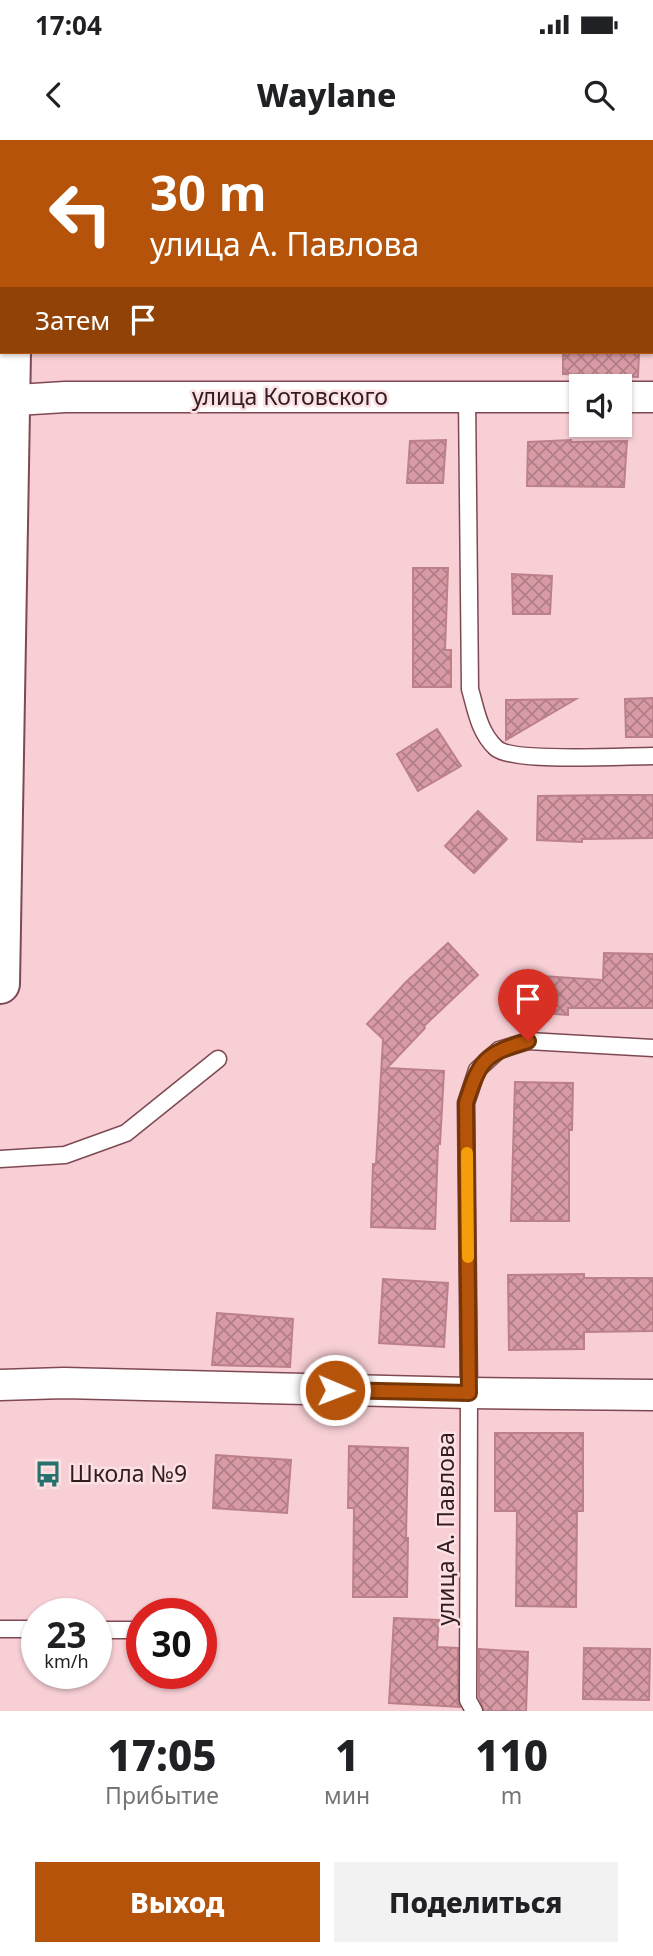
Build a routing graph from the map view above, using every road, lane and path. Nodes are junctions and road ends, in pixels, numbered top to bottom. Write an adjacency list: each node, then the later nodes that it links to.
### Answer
1 (11, 354): 6 (main road)
2 (467, 397): 3 (street, улица Котовского); 6 (street, улица Котовского); 7 (lane)
3 (569, 397)
4 (632, 397): 5 (street)
5 (653, 397)
6 (5, 401): 8 (main road)
7 (653, 756)
8 (0, 984)
9 (653, 1048): 13 (lane, улица А. Павлова)
10 (218, 1059): 11 (lane)
11 (0, 1159)
12 (0, 1385): 13 (street)
13 (469, 1393): 14 (street); 17 (lane, улица А. Павлова)
14 (653, 1395)
15 (0, 1629): 16 (lane)
16 (21, 1629)
17 (474, 1711)

